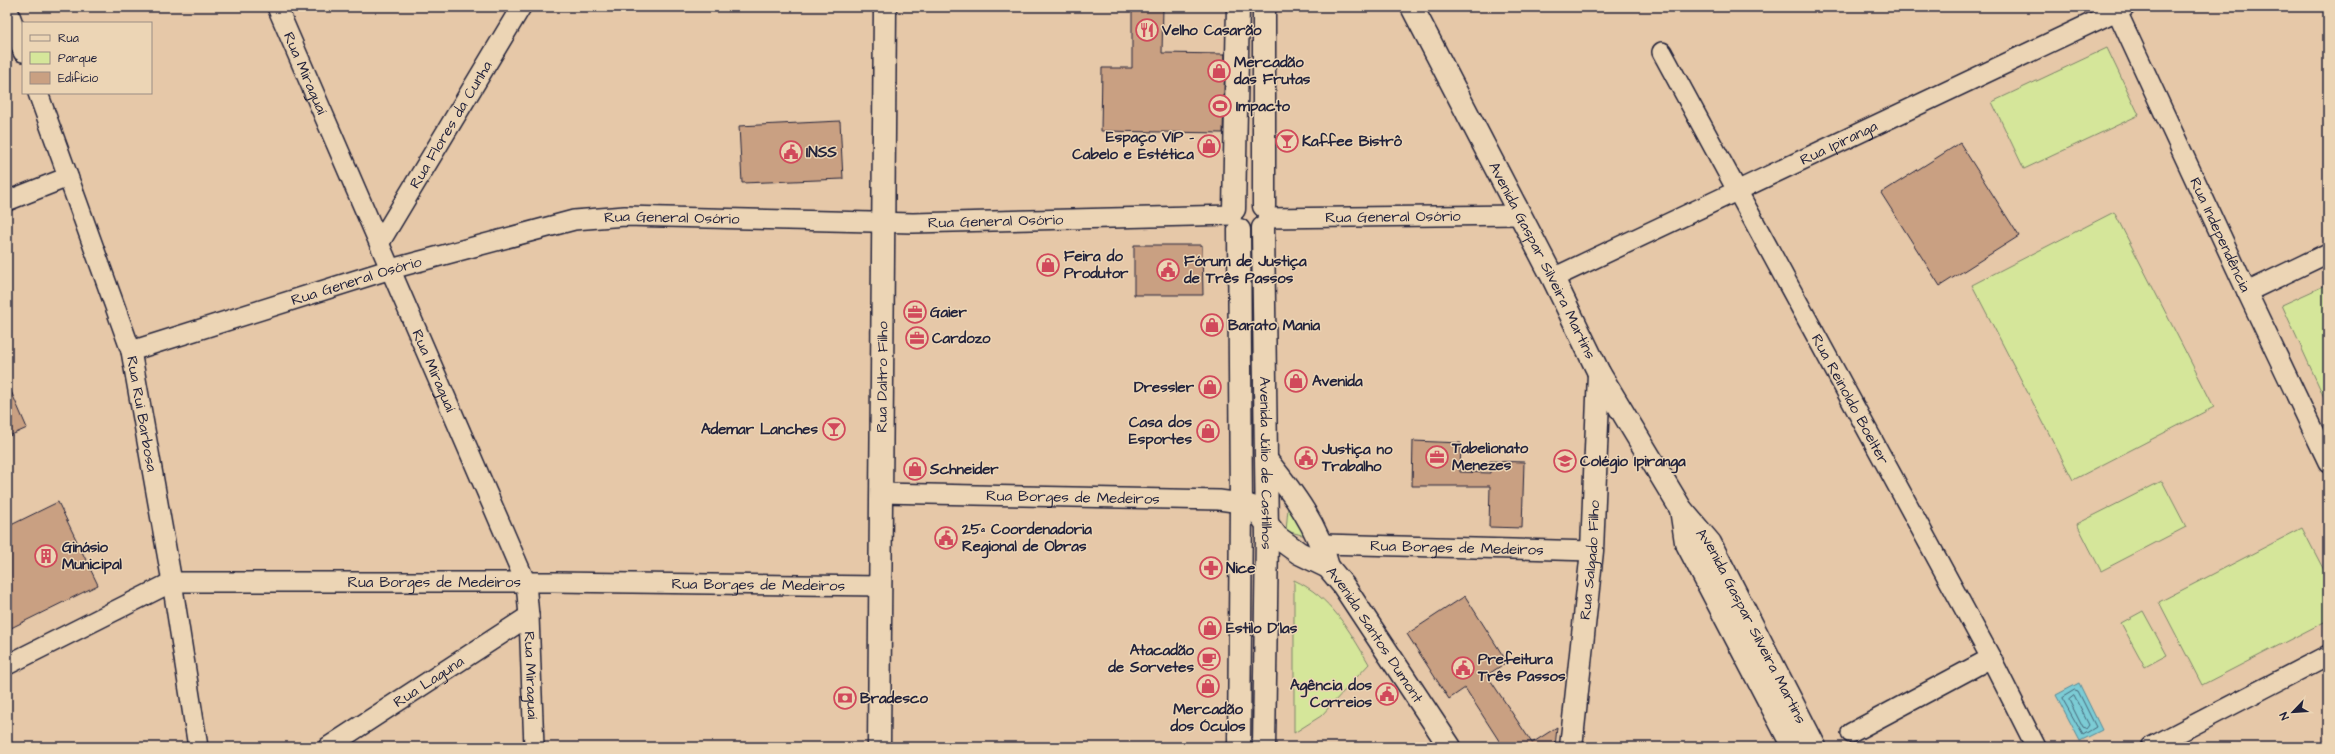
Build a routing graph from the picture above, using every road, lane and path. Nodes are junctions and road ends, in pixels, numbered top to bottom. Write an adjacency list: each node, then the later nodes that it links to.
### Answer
1 (7, 7): 9 (street)
2 (277, 7): 21 (street, Rua Miraguaí)
3 (521, 7): 21 (street, Rua Flores da Cunha)
4 (885, 7): 20 (street, Rua Daltro Filho)
5 (1238, 7): 12 (street, Avenida Júlio de Castilhos)
6 (1264, 7): 11 (street, Avenida Júlio de Castilhos)
7 (1412, 7): 17 (street, Avenida Gaspar Silveira Martins)
8 (2119, 8): 15 (street, Rua Ipiranga); 25 (street, Rua Independência)
9 (22, 49)
10 (1662, 52): 15 (street, Rua Reinoldo Boelter)
11 (1264, 85): 12 (street); 18 (street, Avenida Júlio de Castilhos)
12 (1236, 86): 19 (street, Avenida Júlio de Castilhos)
13 (38, 94): 14 (street, Rua Rui Barbosa)
14 (68, 177): 16 (street); 26 (street, Rua Rui Barbosa)
15 (1737, 192): 24 (street, Rua Ipiranga); 42 (street, Rua Reinoldo Boelter)
16 (7, 201)
17 (1519, 215): 18 (street, Rua General Osório); 24 (street, Avenida Gaspar Silveira Martins)
18 (1265, 217): 19 (street); 19 (street); 28 (street, Avenida Júlio de Castilhos)
19 (1235, 218): 20 (street, Rua General Osório); 31 (street, Avenida Júlio de Castilhos)
20 (884, 223): 23 (street, Rua General Osório); 30 (street, Rua Daltro Filho)
21 (380, 242): 23 (street, Rua Miraguaí)
22 (2328, 253): 25 (street)
23 (391, 269): 26 (street, Rua General Osório); 38 (street, Rua Miraguaí)
24 (1554, 278): 27 (street, Avenida Gaspar Silveira Martins)
25 (2247, 292): 29 (street, Rua Independência)
26 (131, 351): 37 (street, Rua Rui Barbosa)
27 (1599, 373): 32 (street, Avenida Gaspar Silveira Martins); 35 (street, Rua Salgado Filho)
28 (1267, 461): 33 (street, Avenida Júlio de Castilhos); 34 (street)
29 (2328, 462)
30 (881, 493): 31 (street, Rua Borges de Medeiros); 39 (street, Rua Daltro Filho)
31 (1241, 503): 33 (street, Avenida Santos Dumont); 49 (street, Avenida Júlio de Castilhos)
32 (1681, 509): 53 (street, Avenida Gaspar Silveira Martins); 54 (street, Avenida Gaspar Silveira Martins)
33 (1266, 522): 36 (street, Avenida Santos Dumont); 50 (street, Avenida Júlio de Castilhos)
34 (1323, 544): 35 (street, Rua Borges de Medeiros); 36 (street)
35 (1592, 552): 52 (street, Rua Salgado Filho)
36 (1328, 567): 51 (street, Avenida Santos Dumont)
37 (172, 582): 38 (street, Rua Borges de Medeiros); 43 (street, Rua Borges de Medeiros); 45 (street, Rua Rui Barbosa)
38 (526, 583): 39 (street, Rua Borges de Medeiros); 40 (street, Rua Miraguaí)
39 (881, 586): 48 (street, Rua Daltro Filho)
40 (529, 616): 46 (street, Rua Laguna); 47 (street, Rua Miraguaí)
41 (2328, 655): 56 (street)
42 (1991, 658): 44 (street); 55 (street, Rua Reinoldo Boelter)
43 (7, 665)
44 (1851, 733)
45 (198, 747)
46 (328, 747)
47 (534, 747)
48 (880, 747)
49 (1239, 747)
50 (1264, 747)
51 (1450, 747)
52 (1571, 747)
53 (1793, 747)
54 (1815, 747)
55 (2036, 747)
56 (2152, 747)

